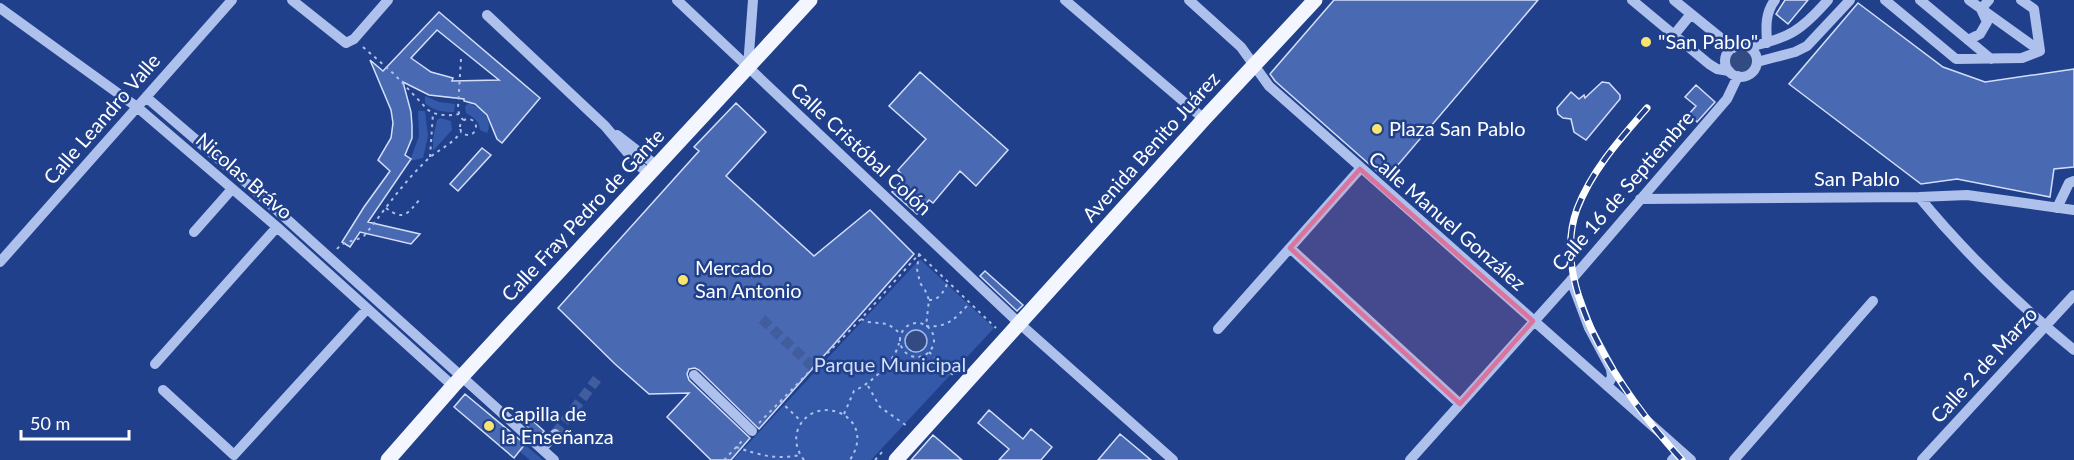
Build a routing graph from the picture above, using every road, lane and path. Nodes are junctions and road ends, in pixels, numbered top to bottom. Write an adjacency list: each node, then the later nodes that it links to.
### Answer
1 (11, 0): 21 (street)
2 (232, 0): 38 (street, Calle Leandro Valle)
3 (292, 0): 26 (street)
4 (388, 0): 26 (street)
5 (677, 0): 36 (street, Calle Cristóbal Colón)
6 (753, 0): 36 (street)
7 (810, 0): 36 (main road, Calle Fray Pedro de Gante)
8 (1065, 0): 42 (street)
9 (1189, 0): 35 (street, Calle Manuel González)
10 (1315, 0): 35 (main road, Avenida Benito Juárez)
11 (1632, 0): 25 (street)
12 (1674, 0): 23 (street)
13 (1776, 0): 28 (street)
14 (1828, 0): 28 (street)
15 (1850, 0): 34 (street)
16 (1885, 0): 33 (street)
17 (1920, 0): 27 (street)
18 (1969, 0): 22 (street)
19 (1989, 0): 22 (street)
20 (2021, 0): 31 (street)
21 (1, 9): 39 (street, Nicolas Brávo)
22 (1981, 9): 27 (street); 31 (street)
23 (1691, 14): 25 (street); 30 (street)
24 (487, 15): 47 (street)
25 (1674, 35): 37 (street)
26 (354, 39): 40 (path)
27 (1968, 40): 33 (street)
28 (1767, 43): 29 (street)
29 (1749, 47): 30 (street); 34 (street)
30 (1733, 48): 37 (street)
31 (2040, 51): 33 (street)
32 (461, 59): 41 (path)
33 (1991, 59)
34 (1757, 62): 37 (street)
35 (1255, 65): 42 (main road, Avenida Benito Juárez); 46 (street, Calle Manuel González)
36 (748, 67): 47 (main road, Calle Fray Pedro de Gante); 71 (street, Calle Cristóbal Colón)
37 (1734, 74): 52 (street, Calle 16 de Septiembre)
38 (146, 97): 39 (street, Calle Leandro Valle); 60 (street, Nicolas Brávo)
39 (137, 107): 49 (street, Nicolas Brávo); 61 (street, Calle Leandro Valle)
40 (433, 113): 41 (path); 45 (path)
41 (459, 114): 43 (path)
42 (1204, 119): 71 (main road, Avenida Benito Juárez)
43 (463, 120): 44 (path); 44 (path)
44 (461, 132): 45 (path)
45 (430, 157): 53 (path)
46 (1360, 169): 58 (street); 70 (street, Calle Manuel González)
47 (653, 170): 83 (main road, Calle Fray Pedro de Gante)
48 (2074, 181): 54 (street)
49 (232, 189): 56 (street, Nicolas Brávo); 57 (street)
50 (1919, 197): 52 (street, San Pablo); 54 (street, San Pablo); 72 (street)
51 (420, 199): 53 (path)
52 (1640, 199): 62 (street, Calle 16 de Septiembre)
53 (386, 208): 60 (path)
54 (2057, 208): 55 (street, San Pablo)
55 (2074, 210)
56 (277, 227): 68 (street, Nicolas Brávo); 80 (street)
57 (194, 231)
58 (1290, 248): 75 (street); 88 (street)
59 (919, 254): 63 (path); 65 (path); 69 (path)
60 (330, 258): 83 (street, Nicolas Brávo)
61 (0, 262)
62 (1571, 280): 70 (street, Calle 16 de Septiembre); 85 (street)
63 (948, 282): 65 (path); 67 (path)
64 (2074, 295): 72 (street, Calle 2 de Marzo)
65 (929, 300): 73 (path)
66 (1874, 301): 110 (street)
67 (970, 303): 73 (path); 74 (path)
68 (367, 309): 83 (street, Nicolas Brávo); 86 (street)
69 (861, 319): 76 (path); 87 (path)
70 (1533, 321): 85 (street, Calle Manuel González); 88 (street, Calle 16 de Septiembre)
71 (1020, 324): 93 (main road, Avenida Benito Juárez); 106 (street, Calle Cristóbal Colón)
72 (2044, 325): 78 (street); 111 (street, Calle 2 de Marzo)
73 (926, 326): 76 (path); 79 (path)
74 (997, 329)
75 (1218, 329)
76 (901, 334): 77 (path)
77 (900, 340): 79 (path); 84 (path)
78 (2074, 350)
79 (929, 352): 82 (path)
80 (155, 364)
81 (694, 375): 91 (street)
82 (954, 376)
83 (458, 381): 96 (street, Nicolas Brávo); 99 (main road, Calle Fray Pedro de Gante)
84 (868, 385): 89 (path); 93 (path)
85 (1607, 386): 97 (street, Calle Manuel González)
86 (163, 390)
87 (780, 401): 90 (path); 91 (path)
88 (1460, 404): 107 (street, Calle 16 de Septiembre)
89 (844, 414): 90 (path); 103 (path)
90 (802, 422): 98 (path)
91 (752, 431): 95 (path)
92 (555, 434): 96 (street)
93 (917, 436): 105 (main road, Avenida Benito Juárez)
94 (891, 443): 104 (path)
95 (736, 447): 98 (path); 101 (path)
96 (542, 450): 100 (street, Nicolas Brávo)
97 (1680, 451): 108 (street); 109 (street, Calle Manuel González)
98 (800, 455): 102 (path)
99 (388, 460)
100 (554, 460)
101 (724, 460)
102 (804, 460)
103 (850, 460)
104 (875, 460)
105 (896, 460)
106 (1173, 460)
107 (1410, 460)
108 (1672, 460)
109 (1691, 460)
110 (1734, 460)
111 (1922, 460)

